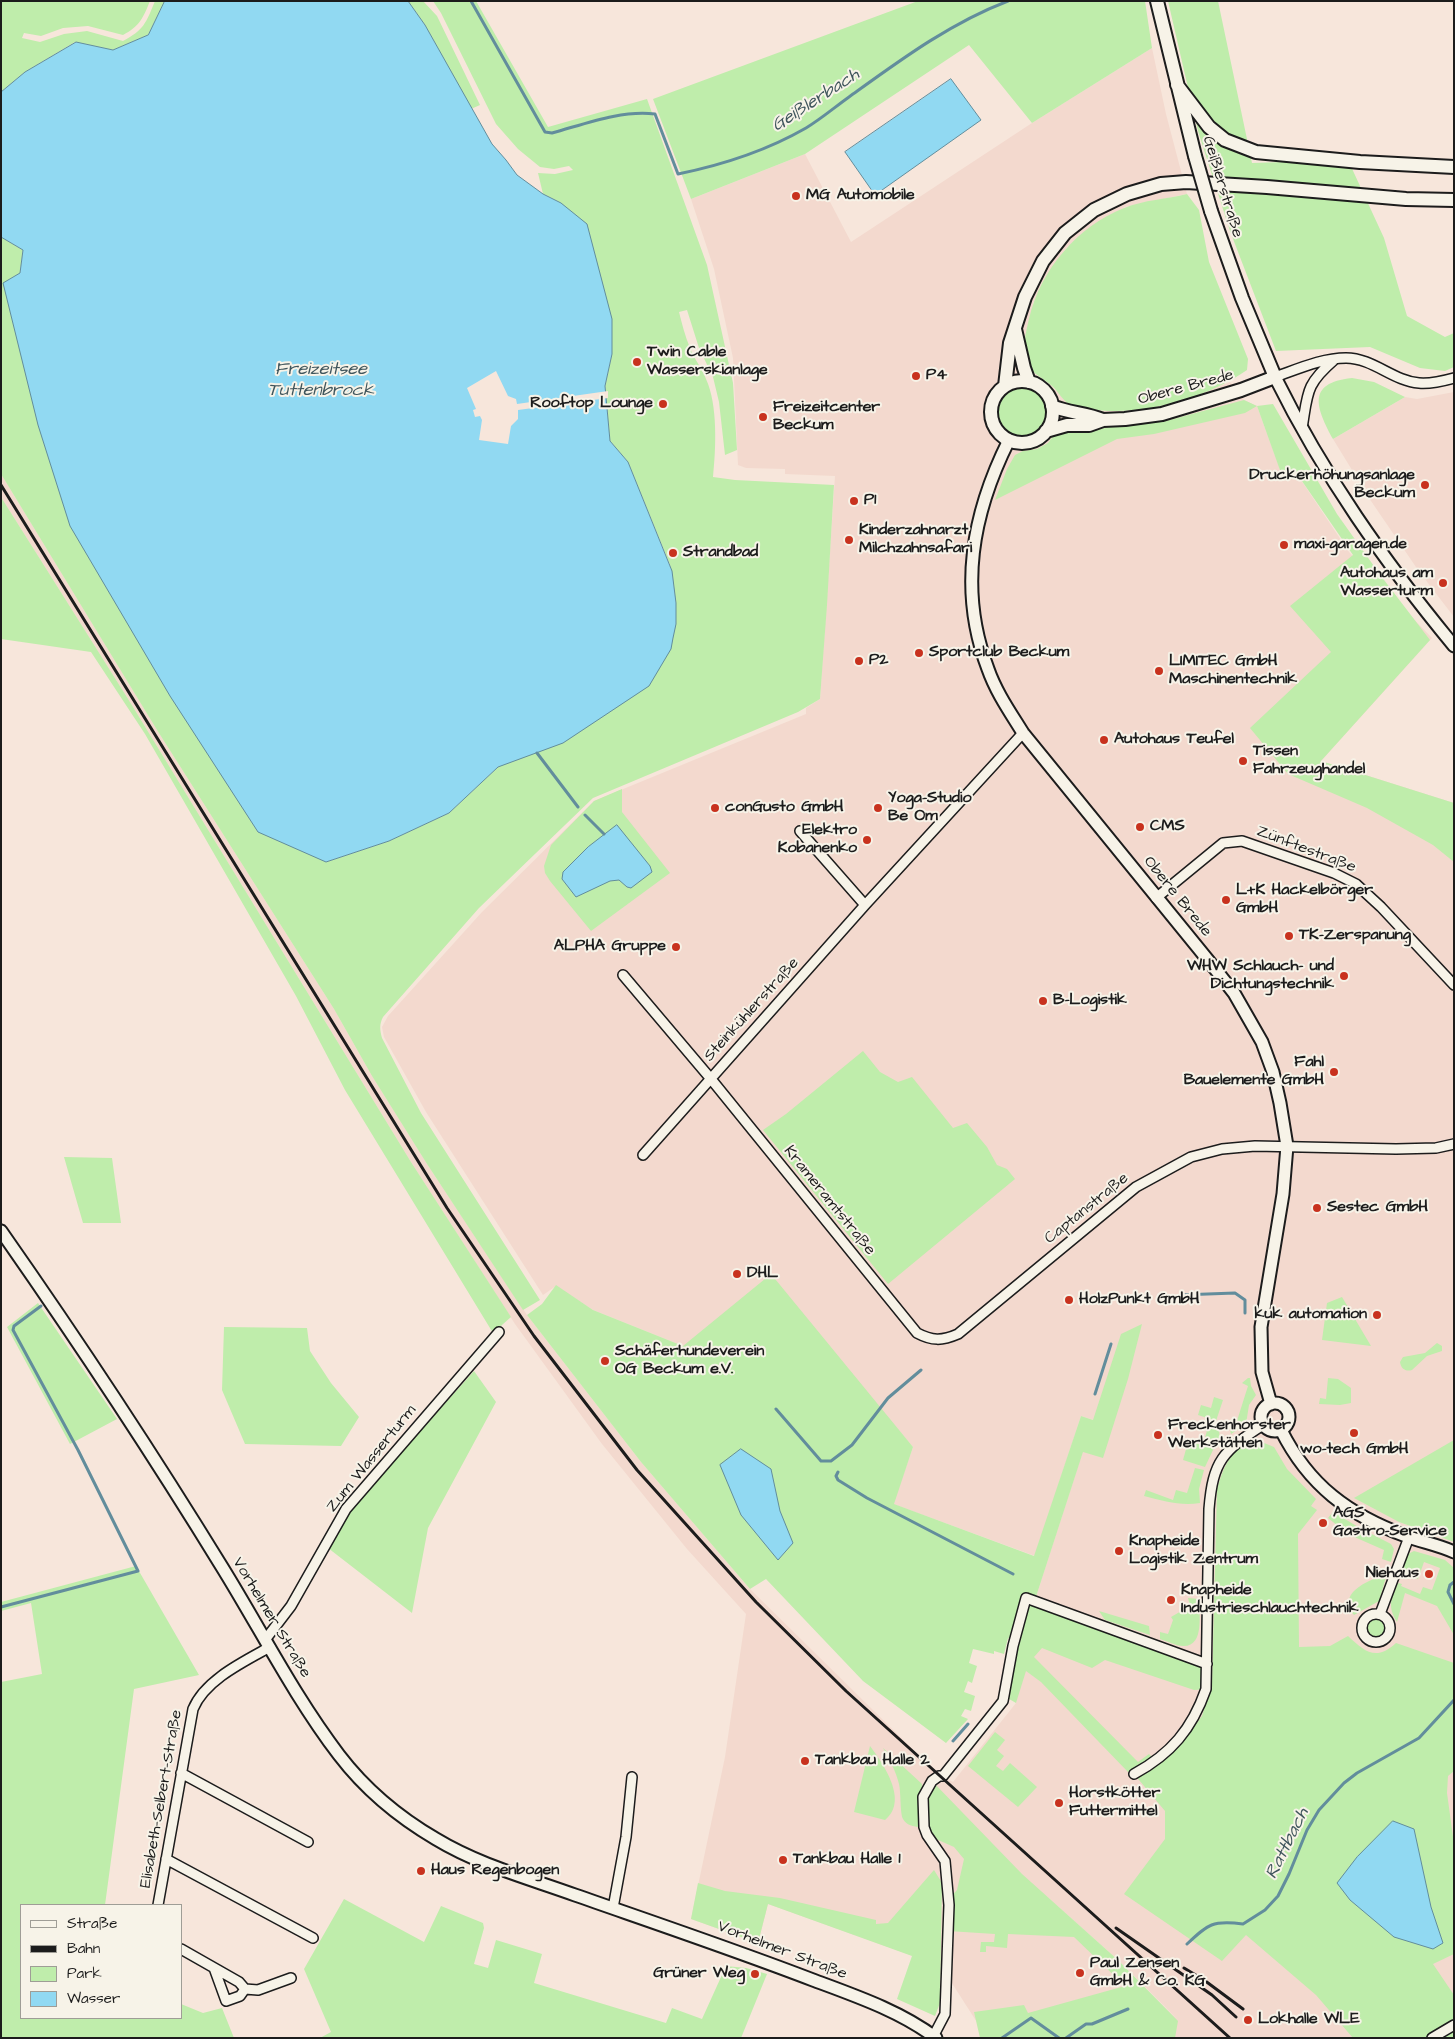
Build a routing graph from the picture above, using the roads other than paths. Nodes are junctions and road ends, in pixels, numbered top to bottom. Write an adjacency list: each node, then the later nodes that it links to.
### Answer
1 (1157, 1): 2 (main road, Geißlerstraße)
2 (1176, 85): 3 (main road); 7 (main road, Geißlerstraße, bridge)
3 (1454, 167)
4 (1454, 200): 5 (main road)
5 (1015, 329): 9 (main road); 10 (main road)
6 (1334, 360): 7 (street); 8 (street); 13 (street)
7 (1276, 377): 12 (main road, Obere Brede); 13 (street)
8 (1454, 378)
9 (1029, 382): 10 (main road); 11 (main road)
10 (1005, 386): 15 (main road)
11 (1052, 406): 12 (main road, Obere Brede); 14 (main road)
12 (1102, 420): 14 (main road, Obere Brede)
13 (1302, 428): 16 (street)
14 (1046, 432): 15 (main road)
15 (1008, 440): 17 (street, Obere Brede)
16 (1454, 646)
17 (1023, 733): 19 (street, Obere Brede); 20 (street, Steinkühlerstraße)
18 (800, 831): 20 (street)
19 (1156, 898): 22 (street, Zünftestraße); 25 (street, Obere Brede)
20 (865, 905): 23 (street, Steinkühlerstraße)
21 (623, 975): 23 (street, Steinkühlerstraße)
22 (1454, 985)
23 (711, 1079): 26 (street); 29 (street, Krameramtstraße)
24 (1454, 1144): 25 (street)
25 (1287, 1146): 29 (street, Captanstraße); 30 (street, Obere Brede)
26 (643, 1156)
27 (1, 1231): 36 (street, Vorhelmer Straße)
28 (499, 1332): 36 (street, Zum Wasserturm)
29 (927, 1338)
30 (1271, 1404): 31 (street); 32 (street)
31 (1263, 1425): 32 (street); 37 (street)
32 (1281, 1430): 33 (street)
33 (1409, 1537): 34 (street); 35 (street)
34 (1454, 1552)
35 (1380, 1614)
36 (267, 1643): 38 (street, Elisabeth-Selbert-Straße); 44 (street, Vorhelmer Straße)
37 (1207, 1664): 39 (street); 51 (street, Vorhelmer Straße)
38 (181, 1773): 41 (street); 42 (street, Elisabeth-Selbert-Straße)
39 (1134, 1774)
40 (632, 1777): 44 (street)
41 (308, 1842)
42 (166, 1859): 43 (street, Elisabeth-Selbert-Straße); 45 (street)
43 (158, 1904)
44 (613, 1908): 51 (street, Vorhelmer Straße)
45 (313, 1938)
46 (182, 1950): 47 (street)
47 (214, 1968): 49 (street); 49 (street)
48 (291, 1978): 49 (street)
49 (245, 1989)
50 (1454, 2025): 52 (street)
51 (935, 2037)
52 (1432, 2038)

